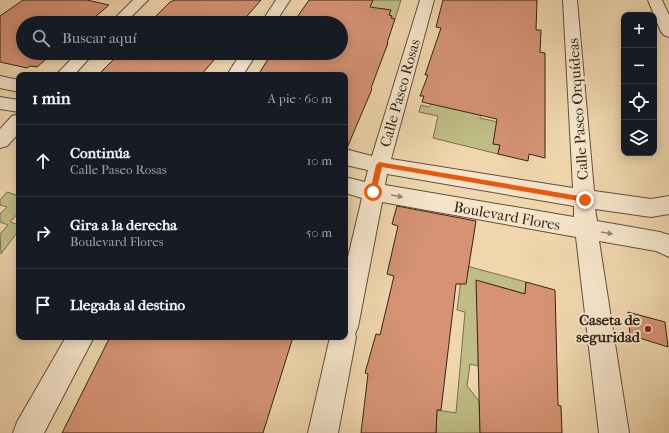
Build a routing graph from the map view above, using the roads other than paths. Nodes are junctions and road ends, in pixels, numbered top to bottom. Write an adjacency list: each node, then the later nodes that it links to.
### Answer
1 (141, 0): 6 (street)
2 (283, 0): 7 (street)
3 (427, 0): 20 (street, Calle Paseo Rosas)
4 (570, 0): 23 (street, Calle Paseo Orquídeas)
5 (656, 0): 8 (street)
6 (125, 16)
7 (273, 16)
8 (669, 32)
9 (79, 60): 11 (street)
10 (244, 60): 12 (street)
11 (67, 72)
12 (236, 72)
13 (0, 82): 14 (street)
14 (16, 85)
15 (0, 103): 16 (street)
16 (16, 106)
17 (16, 124): 18 (street)
18 (0, 141)
19 (348, 158): 20 (street, Boulevard Flores)
20 (379, 165): 22 (street, Calle Paseo Rosas); 23 (street, Boulevard Flores)
21 (348, 186): 22 (street, Boulevard Flores)
22 (373, 192): 25 (street, Boulevard Flores, one-way to 25); 27 (street, Calle Paseo Rosas)
23 (585, 200): 24 (street, Boulevard Flores); 25 (street, Calle Paseo Orquídeas)
24 (669, 205)
25 (586, 229): 26 (street, Boulevard Flores, one-way to 26); 32 (street, Calle Paseo Orquídeas)
26 (669, 247)
27 (348, 313)
28 (79, 340): 30 (street)
29 (342, 340): 31 (street)
30 (28, 433)
31 (323, 433)
32 (614, 433)

